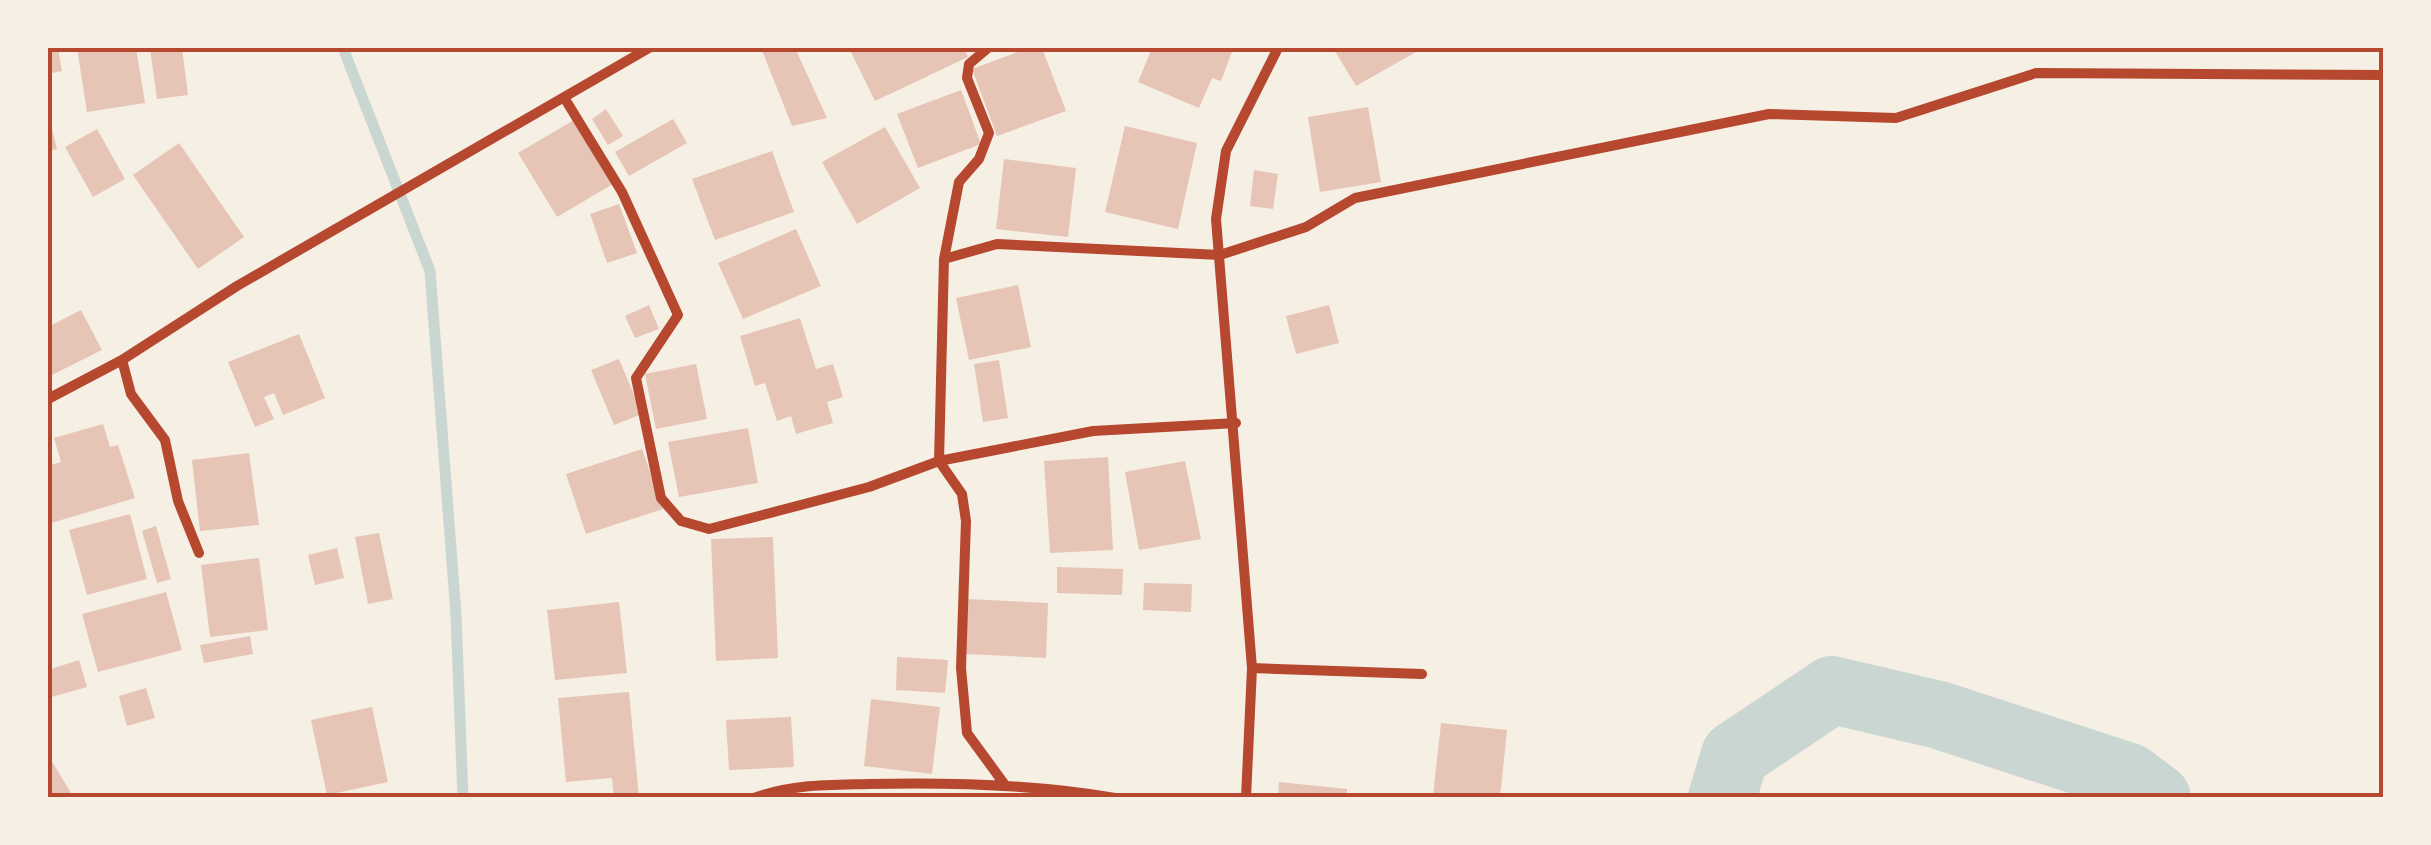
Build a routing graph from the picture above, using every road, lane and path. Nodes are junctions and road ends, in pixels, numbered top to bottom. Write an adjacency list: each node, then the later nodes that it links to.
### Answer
1 (649, 48): 5 (street)
2 (988, 48): 7 (street)
3 (1278, 48): 6 (street)
4 (2384, 75): 6 (street)
5 (564, 98): 8 (street); 11 (street)
6 (1220, 255): 7 (street); 10 (street)
7 (944, 259): 11 (street)
8 (122, 360): 9 (street); 12 (street)
9 (48, 399)
10 (1236, 423): 11 (street); 13 (street)
11 (940, 461): 15 (street)
12 (198, 553)
13 (1252, 668): 14 (street); 18 (street)
14 (1422, 674)
15 (1004, 785): 16 (street); 17 (street)
16 (754, 798)
17 (1115, 798)
18 (1246, 798)

